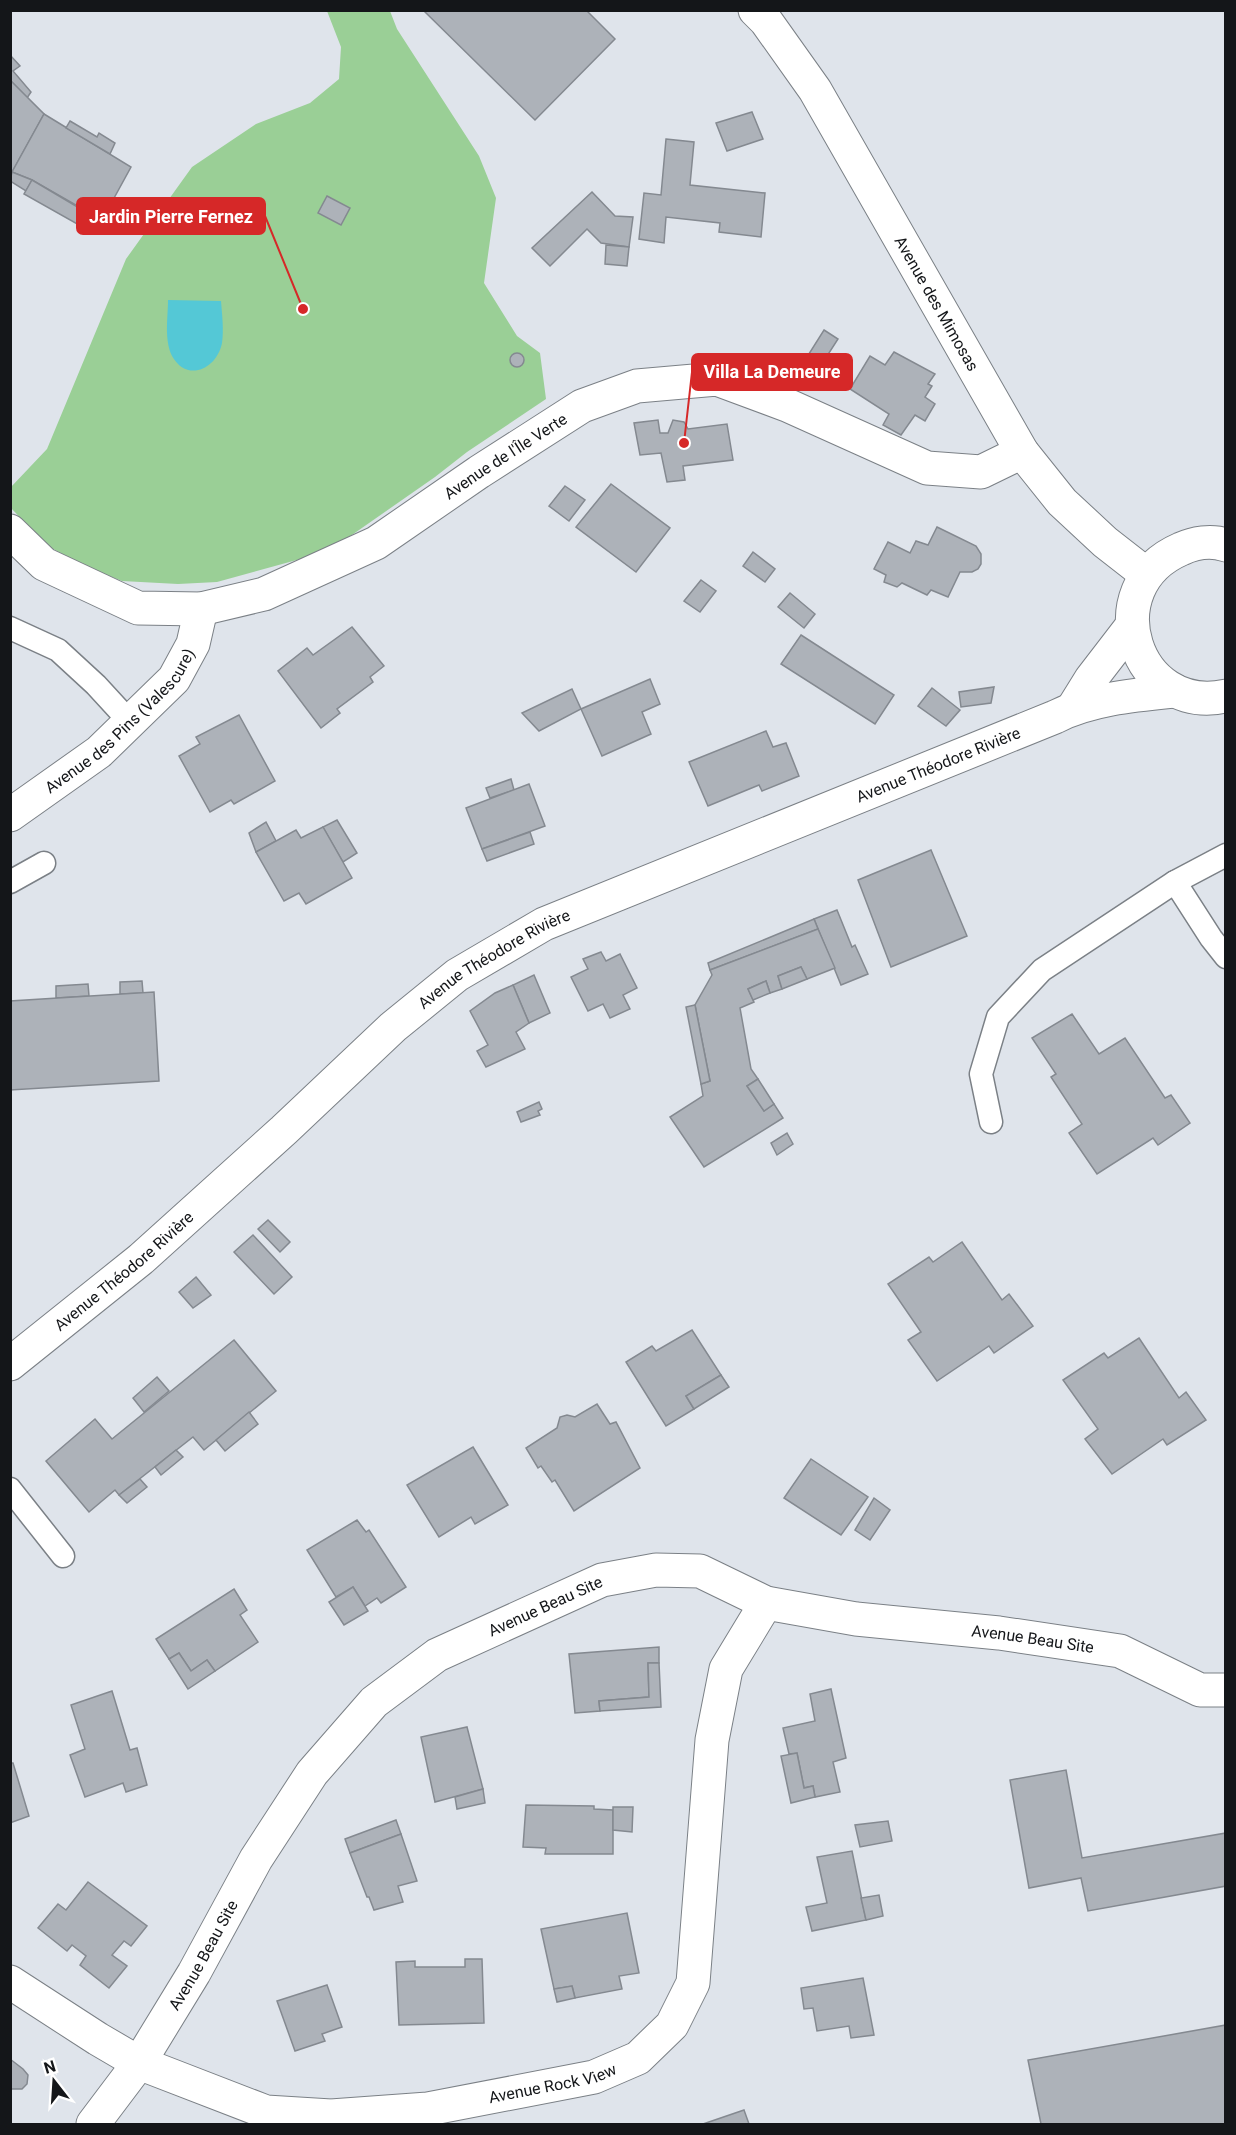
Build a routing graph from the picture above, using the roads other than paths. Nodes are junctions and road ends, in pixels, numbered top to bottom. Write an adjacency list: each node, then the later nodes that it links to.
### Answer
1 (755, 10): 2 (street, Avenue des Mimosas)
2 (1022, 452): 5 (street, Avenue des Mimosas); 6 (street, Avenue de l'Île Verte)
3 (10, 531): 6 (street, Avenue de l'Île Verte)
4 (1226, 544): 5 (street)
5 (1146, 574): 7 (street)
6 (201, 609): 12 (street, Avenue des Pins (Valescure))
7 (1131, 627): 9 (street); 11 (street)
8 (10, 628): 12 (lane)
9 (1174, 691): 10 (street); 11 (street, Avenue Théodore Rivière)
10 (1222, 698)
11 (1073, 708): 20 (street, Avenue Théodore Rivière)
12 (130, 722): 13 (street, Avenue des Pins (Valescure))
13 (10, 814)
14 (1226, 855): 17 (lane)
15 (44, 863): 16 (lane)
16 (10, 882)
17 (1175, 882): 18 (lane); 19 (lane)
18 (1226, 957)
19 (991, 1122)
20 (10, 1364)
21 (10, 1489): 22 (lane)
22 (63, 1556)
23 (766, 1603): 24 (street, Avenue Beau Site); 26 (street, Avenue Beau Site); 26 (street, Avenue Rock View)
24 (1226, 1690)
25 (10, 1982): 26 (street, Avenue Rock View)
26 (139, 2063): 27 (street, Avenue Beau Site)
27 (93, 2124)

